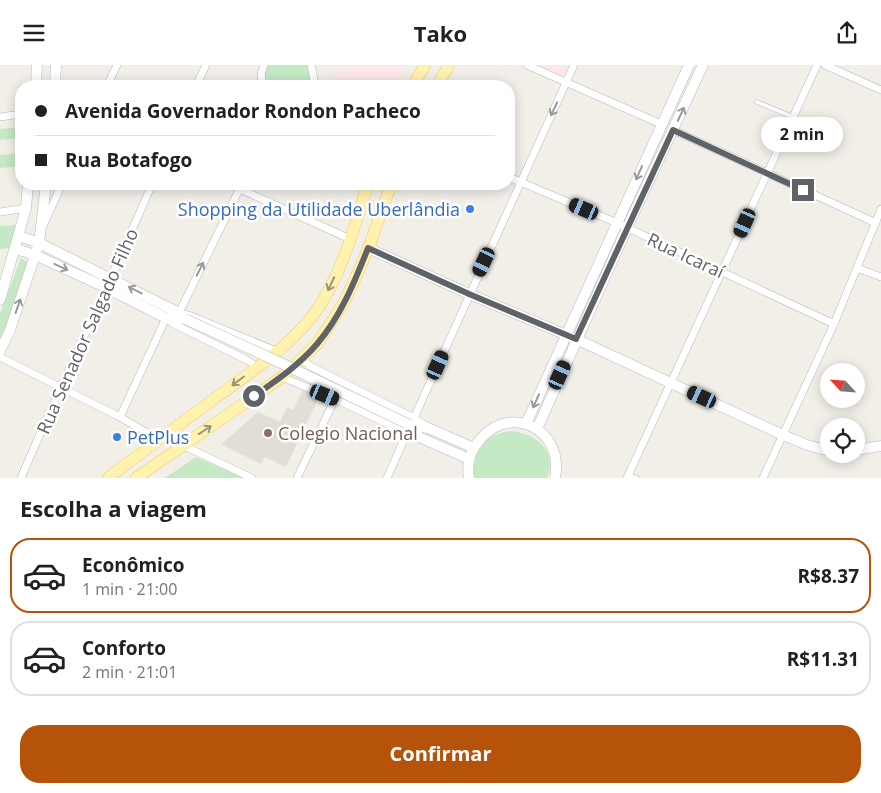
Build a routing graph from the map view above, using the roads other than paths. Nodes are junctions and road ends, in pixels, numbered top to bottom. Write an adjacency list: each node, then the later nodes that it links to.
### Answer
1 (37, 65): 15 (street)
2 (56, 65): 16 (street)
3 (117, 65): 17 (street)
4 (206, 65): 18 (street)
5 (263, 65): 19 (street)
6 (311, 65): 20 (street)
7 (425, 65): 21 (main road)
8 (449, 65): 22 (main road)
9 (527, 65): 23 (street)
10 (574, 65): 23 (street)
11 (689, 65): 29 (street)
12 (703, 65): 30 (street, one-way to 12)
13 (817, 65): 28 (street)
14 (826, 65): 24 (street)
15 (36, 80)
16 (55, 80)
17 (110, 80)
18 (199, 80)
19 (262, 80)
20 (314, 80)
21 (416, 80)
22 (440, 80)
23 (566, 83): 29 (street); 33 (street, one-way to 33)
24 (881, 90)
25 (756, 102): 28 (lane)
26 (15, 115): 27 (street)
27 (0, 117)
28 (793, 117): 31 (street)
29 (661, 124): 45 (street, one-way to 45)
30 (673, 130): 31 (street); 47 (street)
31 (767, 173): 46 (street); 56 (street)
32 (515, 180): 33 (street, Rua Icaraí)
33 (520, 182): 45 (street, Rua Icaraí); 59 (street)
34 (28, 190): 42 (street)
35 (45, 190): 48 (street)
36 (59, 190): 48 (street)
37 (149, 190): 58 (street, Rua Senador Salgado Filho)
38 (239, 190): 61 (street, one-way to 38)
39 (249, 190): 50 (street)
40 (366, 190): 50 (main road)
41 (389, 190): 52 (main road)
42 (26, 208): 44 (street); 49 (street)
43 (881, 209): 46 (street)
44 (0, 211)
45 (616, 223): 47 (street, Rua Icaraí); 64 (street)
46 (876, 223): 55 (street)
47 (627, 228): 56 (street, Rua Icaraí); 66 (street)
48 (41, 231): 51 (street)
49 (19, 236): 51 (street); 53 (street)
50 (350, 239): 68 (main road, one-way to 68)
51 (39, 243): 54 (street); 58 (street)
52 (368, 248): 59 (street); 71 (main road)
53 (16, 249): 54 (street); 60 (street)
54 (35, 255): 58 (street, one-way to 58); 67 (street, one-way to 54)
55 (858, 268): 57 (street); 63 (street)
56 (723, 272): 63 (street, Rua Icaraí); 75 (street)
57 (881, 277)
58 (110, 283): 61 (street, one-way to 58); 62 (street); 76 (street, Rua Senador Salgado Filho)
59 (469, 294): 64 (street); 81 (street)
60 (0, 300)
61 (182, 316): 62 (street); 65 (street); 81 (street, bridge)
62 (166, 318): 69 (street); 79 (street)
63 (834, 324): 83 (street)
64 (565, 335): 66 (street); 80 (street, one-way to 80)
65 (238, 336): 68 (street); 69 (street)
66 (576, 339): 75 (street); 82 (street)
67 (0, 351)
68 (276, 351): 72 (main road)
69 (232, 353): 72 (street)
70 (0, 357): 76 (street)
71 (302, 359): 73 (street); 74 (main road)
72 (256, 367): 84 (main road, one-way to 84)
73 (325, 373): 77 (street); 81 (street)
74 (282, 377): 77 (street); 85 (main road, one-way to 74)
75 (671, 383): 83 (street); 91 (street)
76 (60, 387): 79 (street); 92 (street, Rua Senador Salgado Filho)
77 (316, 391): 78 (street)
78 (335, 399): 81 (street); 96 (street)
79 (120, 417): 84 (street)
80 (526, 424): 82 (street); 87 (street)
81 (410, 425): 87 (street); 90 (street); 97 (street)
82 (537, 429): 99 (street)
83 (783, 435): 88 (street); 101 (street)
84 (155, 443): 93 (main road)
85 (182, 445): 94 (main road); 95 (street)
86 (881, 446): 89 (street)
87 (474, 447): 90 (street)
88 (820, 449)
89 (865, 449)
90 (469, 459): 98 (street)
91 (628, 476): 100 (lane)
92 (20, 478)
93 (108, 478)
94 (136, 478)
95 (252, 478)
96 (297, 478)
97 (387, 478)
98 (469, 478)
99 (555, 478)
100 (637, 478)
101 (763, 478)

